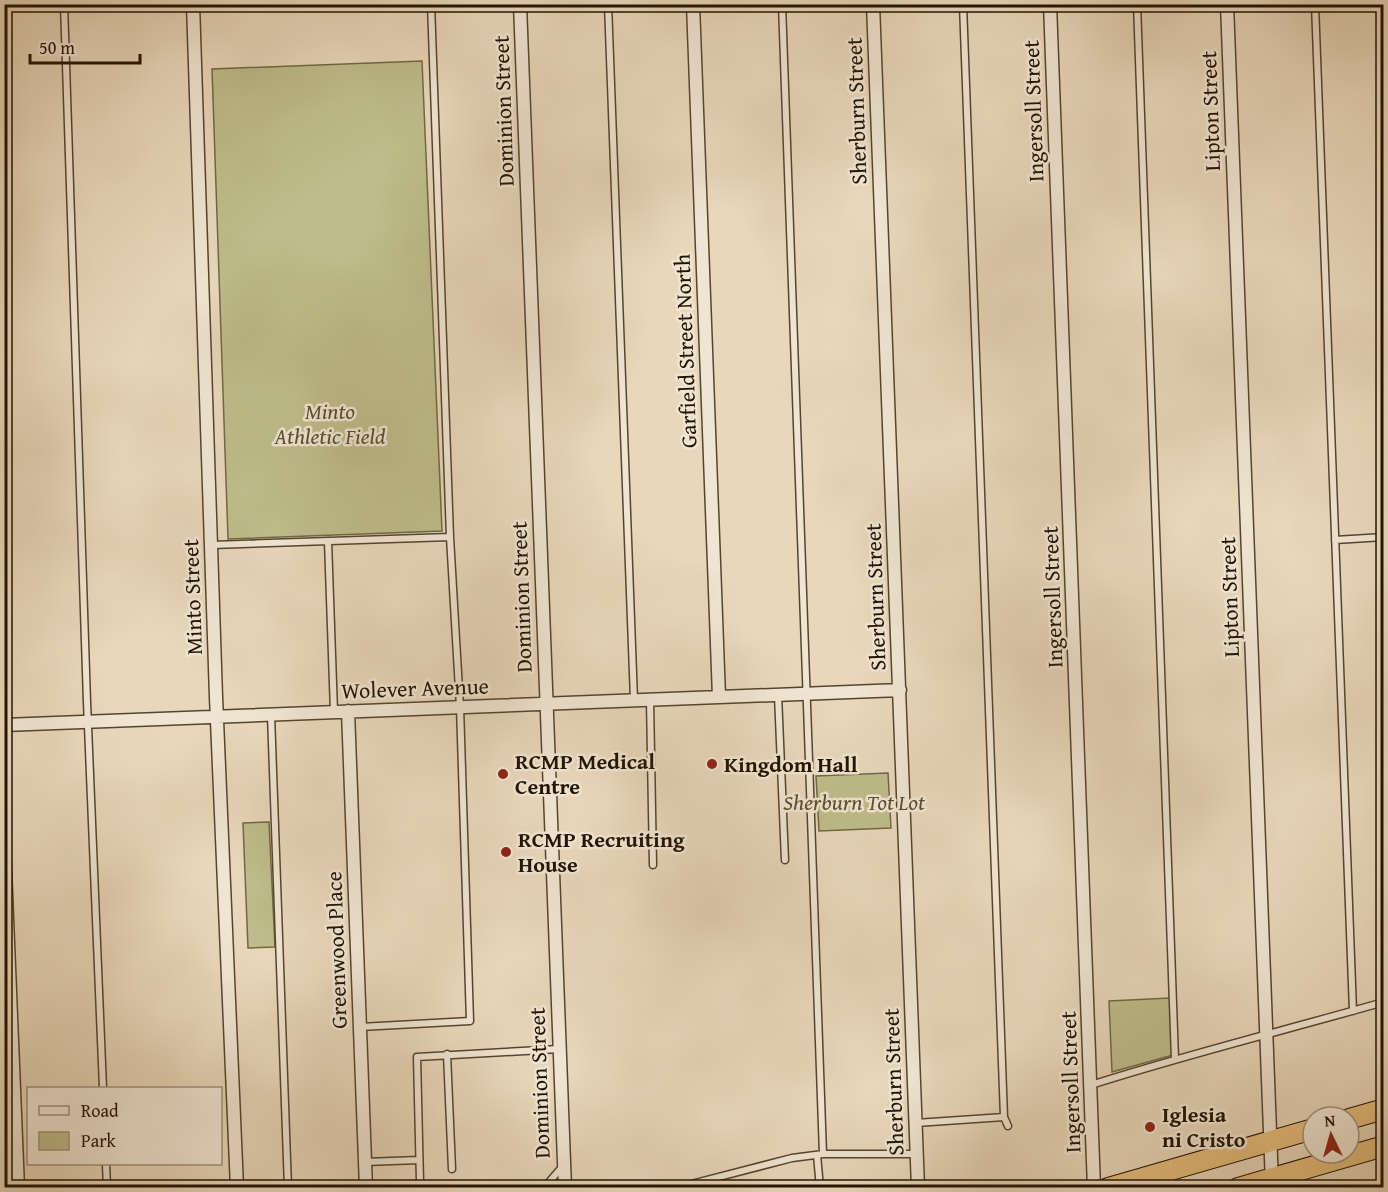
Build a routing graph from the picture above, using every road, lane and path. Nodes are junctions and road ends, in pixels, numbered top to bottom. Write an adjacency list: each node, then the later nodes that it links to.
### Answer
1 (64, 4): 31 (lane)
2 (193, 4): 18 (street, Minto Street)
3 (431, 4): 14 (lane)
4 (520, 4): 25 (street, Dominion Street)
5 (608, 4): 24 (lane)
6 (693, 4): 22 (street, Garfield Street North)
7 (782, 4): 20 (lane)
8 (873, 4): 19 (street, Sherburn Street)
9 (963, 4): 47 (lane)
10 (1050, 4): 43 (street, Ingersoll Street)
11 (1137, 4): 42 (lane)
12 (1227, 4): 39 (street, Lipton Street)
13 (1315, 4): 16 (lane)
14 (450, 537): 17 (lane); 26 (lane)
15 (1383, 537): 16 (lane)
16 (1335, 540): 37 (lane)
17 (328, 541): 18 (lane); 28 (lane)
18 (212, 545): 30 (street, Minto Street)
19 (900, 690): 20 (street, Wolever Avenue); 48 (street, Sherburn Street)
20 (807, 693): 21 (street, Wolever Avenue); 54 (lane)
21 (778, 694): 22 (street, Wolever Avenue); 34 (lane)
22 (719, 697): 23 (street, Wolever Avenue)
23 (650, 699): 24 (street, Wolever Avenue); 35 (lane)
24 (634, 700): 25 (street, Wolever Avenue)
25 (546, 703): 26 (street, Wolever Avenue); 40 (street, Dominion Street)
26 (460, 707): 27 (street, Wolever Avenue); 38 (lane)
27 (348, 711): 28 (street, Wolever Avenue); 38 (street, Greenwood Place)
28 (334, 712): 29 (street, Wolever Avenue)
29 (271, 714): 30 (street, Wolever Avenue); 66 (lane)
30 (217, 716): 31 (street, Wolever Avenue); 65 (street, Minto Street)
31 (88, 722): 32 (street, Wolever Avenue); 44 (lane)
32 (4, 725)
33 (4, 844): 63 (street)
34 (785, 860)
35 (652, 865)
36 (1383, 1002): 37 (lane)
37 (1353, 1011): 39 (lane)
38 (360, 1027): 56 (street, Greenwood Place)
39 (1266, 1036): 42 (lane); 51 (street, Lipton Street)
40 (559, 1049): 41 (lane); 58 (street, Dominion Street)
41 (447, 1054): 55 (lane); 59 (lane)
42 (1174, 1059): 43 (lane)
43 (1091, 1085): 74 (street, Ingersoll Street)
44 (103, 1087)
45 (1383, 1109): 46 (highway)
46 (1361, 1115)
47 (1004, 1117): 48 (lane); 49 (lane)
48 (915, 1123): 53 (street, Sherburn Street)
49 (1008, 1126)
50 (1301, 1133): 51 (highway)
51 (1270, 1142): 62 (street, Lipton Street); 75 (highway)
52 (1383, 1146): 62 (highway)
53 (916, 1154): 54 (lane); 73 (street, Sherburn Street)
54 (820, 1155): 60 (lane); 72 (lane)
55 (419, 1160): 56 (lane); 61 (lane)
56 (365, 1162): 67 (street, Greenwood Place)
57 (106, 1165): 64 (lane)
58 (564, 1166): 68 (lane); 69 (street, Dominion Street)
59 (452, 1169)
60 (714, 1179): 70 (lane); 71 (lane)
61 (420, 1182)
62 (1272, 1183): 76 (highway)
63 (18, 1188)
64 (107, 1188)
65 (237, 1188)
66 (288, 1188)
67 (366, 1188)
68 (550, 1188)
69 (565, 1188)
70 (676, 1188)
71 (710, 1188)
72 (820, 1188)
73 (918, 1188)
74 (1094, 1188)
75 (1108, 1188)
76 (1238, 1188)

